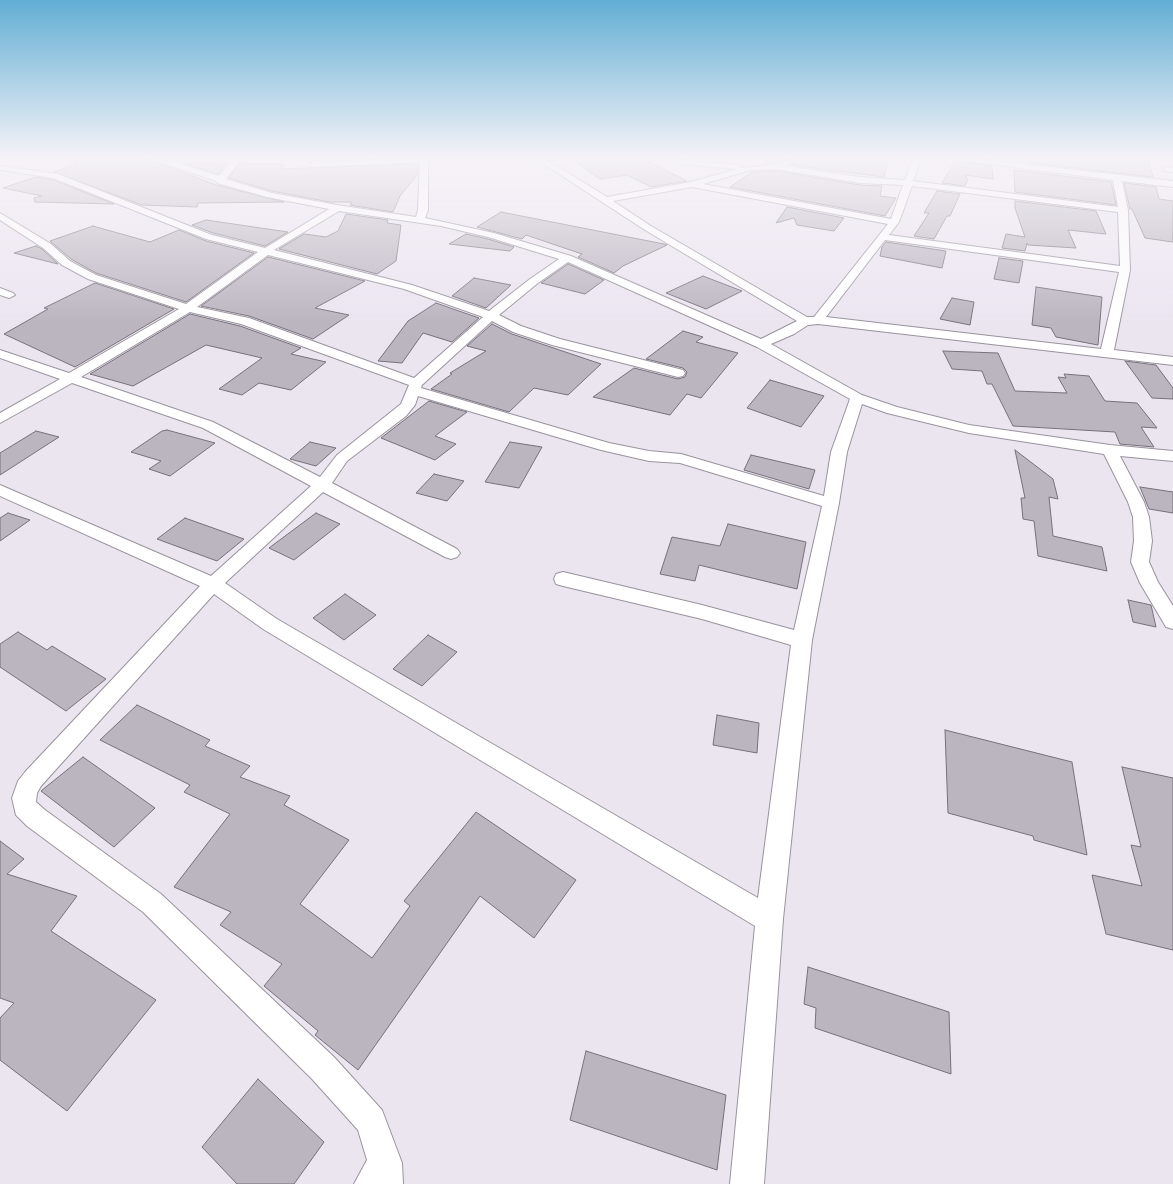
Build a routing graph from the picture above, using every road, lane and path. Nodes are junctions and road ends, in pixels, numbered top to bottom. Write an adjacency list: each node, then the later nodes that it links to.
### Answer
1 (145, 212): 13 (street)
2 (330, 212): 13 (street)
3 (364, 212): 10 (street)
4 (422, 212): 10 (street)
5 (624, 212): 18 (street)
6 (842, 212): 11 (street)
7 (898, 212): 11 (street)
8 (1123, 212): 15 (street)
9 (0, 216): 16 (street)
10 (419, 221): 14 (street)
11 (894, 222): 12 (street)
12 (881, 237): 15 (street); 18 (street)
13 (265, 252): 16 (street); 17 (street)
14 (567, 258): 17 (street); 19 (street)
15 (1126, 270): 20 (street)
16 (188, 308): 24 (street); 25 (street)
17 (491, 316): 23 (street); 25 (street)
18 (811, 320): 19 (street); 20 (street)
19 (761, 344): 26 (street)
20 (1107, 352): 22 (street)
21 (0, 354): 24 (street)
22 (1173, 361)
23 (678, 373)
24 (71, 378): 27 (street); 30 (street)
25 (415, 387): 30 (street); 32 (street)
26 (857, 398): 28 (street); 32 (street)
27 (0, 419)
28 (1110, 450): 29 (street); 36 (street)
29 (1173, 456)
30 (323, 484): 33 (street); 35 (street)
31 (0, 490): 35 (street)
32 (831, 503): 37 (street)
33 (451, 553)
34 (563, 579): 37 (street)
35 (213, 584): 38 (street); 39 (street)
36 (1173, 622)
37 (802, 640): 38 (street)
38 (770, 919): 40 (street)
39 (381, 1177)
40 (747, 1184)

